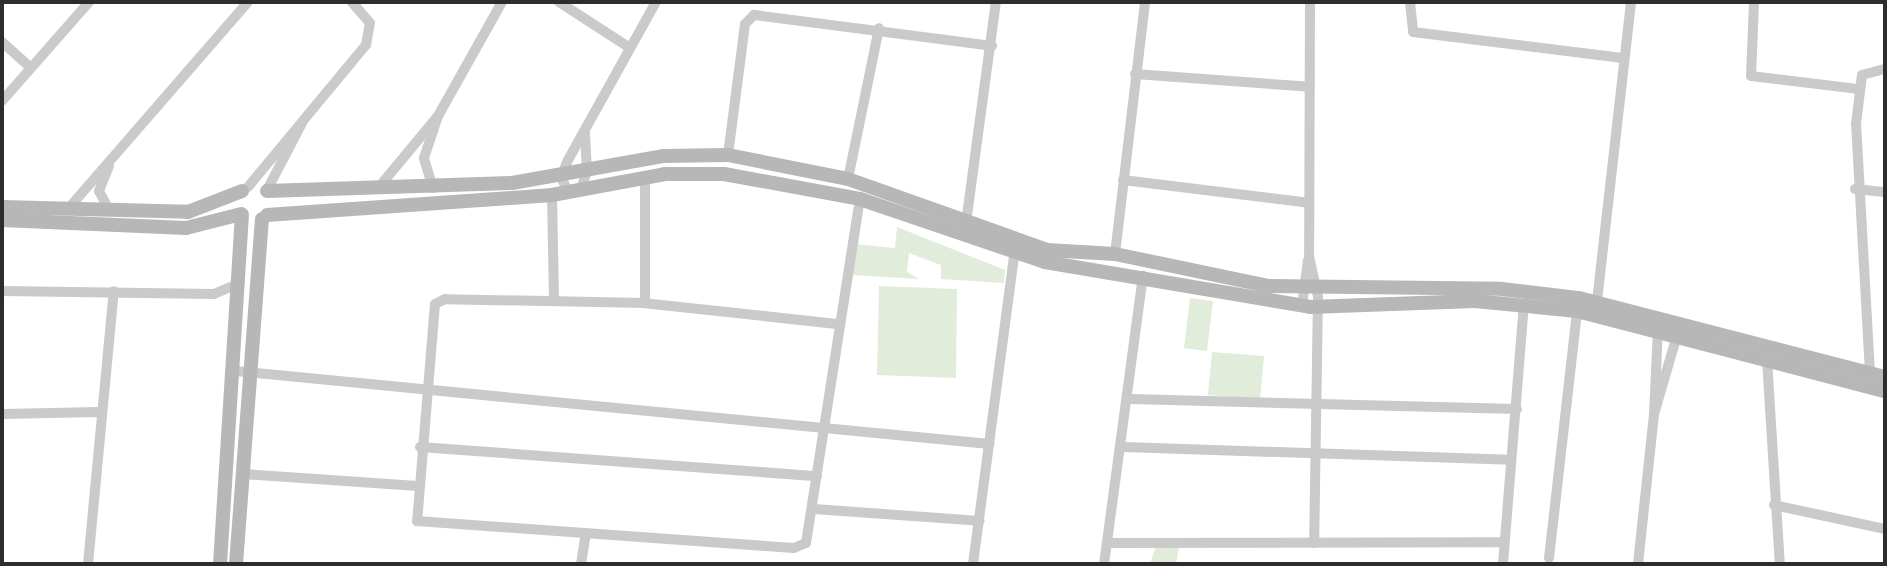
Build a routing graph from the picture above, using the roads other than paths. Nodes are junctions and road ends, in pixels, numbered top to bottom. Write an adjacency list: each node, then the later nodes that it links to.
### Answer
1 (89, 2): 18 (street)
2 (248, 2): 28 (street)
3 (352, 2): 25 (street)
4 (502, 2): 24 (street)
5 (559, 2): 15 (street)
6 (656, 2): 15 (street)
7 (996, 2): 16 (street)
8 (1145, 2): 20 (street)
9 (1310, 2): 21 (street)
10 (1409, 2): 17 (street)
11 (1631, 2): 17 (street)
12 (1754, 2): 22 (street)
13 (878, 29): 16 (street); 27 (street); 32 (street)
14 (2, 42): 18 (street)
15 (627, 46): 26 (street)
16 (992, 46): 50 (street)
17 (1622, 58): 63 (street)
18 (29, 66): 23 (street)
19 (1885, 69): 22 (street)
20 (1135, 74): 21 (street); 33 (street)
21 (1310, 87): 43 (street)
22 (1859, 89): 36 (street)
23 (2, 101)
24 (438, 116): 34 (street); 37 (street)
25 (302, 122): 35 (street); 38 (street)
26 (585, 129): 29 (street); 30 (street)
27 (728, 155): 29 (street); 32 (street)
28 (109, 166): 45 (street); 46 (street)
29 (587, 167): 30 (street); 39 (street)
30 (563, 171): 34 (street); 39 (street)
31 (645, 177): 39 (street); 42 (street); 64 (street)
32 (848, 179): 50 (street)
33 (1123, 180): 43 (street); 51 (street)
34 (433, 188): 37 (street)
35 (245, 189): 38 (street); 46 (street); 47 (street)
36 (1855, 189): 40 (street); 77 (street)
37 (374, 190): 38 (street)
38 (267, 191): 48 (street)
39 (575, 192): 41 (street)
40 (1885, 192)
41 (552, 195): 48 (street); 62 (street)
42 (860, 199): 52 (street); 71 (street)
43 (1309, 203): 53 (street)
44 (2, 207): 45 (street)
45 (67, 209): 46 (street)
46 (109, 211)
47 (242, 214): 48 (street); 49 (street); 56 (street)
48 (264, 217): 56 (street)
49 (2, 220)
50 (967, 223): 51 (street)
51 (1115, 254): 54 (street); 57 (street)
52 (1014, 256): 54 (street); 88 (street)
53 (1309, 256): 57 (street); 58 (street)
54 (1112, 271): 55 (street)
55 (1143, 276): 66 (street); 81 (street)
56 (249, 281): 61 (street); 68 (street)
57 (1300, 286): 58 (street); 66 (street)
58 (1317, 288): 63 (street); 67 (street)
59 (2, 291): 60 (street)
60 (114, 291): 61 (street); 84 (street)
61 (214, 294): 68 (street)
62 (554, 297): 64 (street); 79 (street)
63 (1597, 301): 70 (street)
64 (645, 303): 71 (street)
65 (1524, 304): 67 (street); 69 (street); 83 (street)
66 (1302, 306): 67 (street)
67 (1318, 307): 82 (street)
68 (246, 311): 75 (street); 76 (street)
69 (1577, 311): 72 (street); 104 (street)
70 (1672, 319): 72 (street); 73 (street); 77 (street)
71 (837, 324): 87 (street)
72 (1656, 335): 73 (street); 86 (street)
73 (1674, 341): 74 (street); 86 (street)
74 (1767, 360): 80 (street); 96 (street)
75 (235, 371): 76 (street); 106 (street)
76 (250, 372): 79 (street); 93 (street)
77 (1870, 373): 78 (street)
78 (1885, 377)
79 (426, 388): 87 (street); 89 (street)
80 (1885, 391)
81 (1131, 399): 82 (street); 90 (street)
82 (1317, 405): 83 (street); 91 (street)
83 (1517, 409): 92 (street)
84 (99, 412): 85 (street); 105 (street)
85 (2, 414)
86 (1654, 414): 112 (street)
87 (821, 427): 88 (street); 94 (street)
88 (989, 444): 98 (street)
89 (421, 447): 94 (street); 95 (street)
90 (1124, 447): 91 (street); 102 (street)
91 (1316, 454): 92 (street); 103 (street)
92 (1511, 460): 101 (street)
93 (243, 474): 95 (street); 107 (street)
94 (817, 476): 97 (street)
95 (418, 486): 100 (street)
96 (1774, 505): 99 (street); 113 (street)
97 (814, 509): 98 (street); 100 (street)
98 (980, 521): 109 (street)
99 (1885, 529)
100 (586, 534): 108 (street)
101 (1504, 542): 103 (street); 111 (street)
102 (1107, 543): 103 (street); 110 (street)
103 (1314, 543)
104 (1549, 558)
105 (88, 564)
106 (220, 564)
107 (236, 564)
108 (581, 564)
109 (973, 564)
110 (1104, 564)
111 (1503, 564)
112 (1638, 564)
113 (1780, 564)

